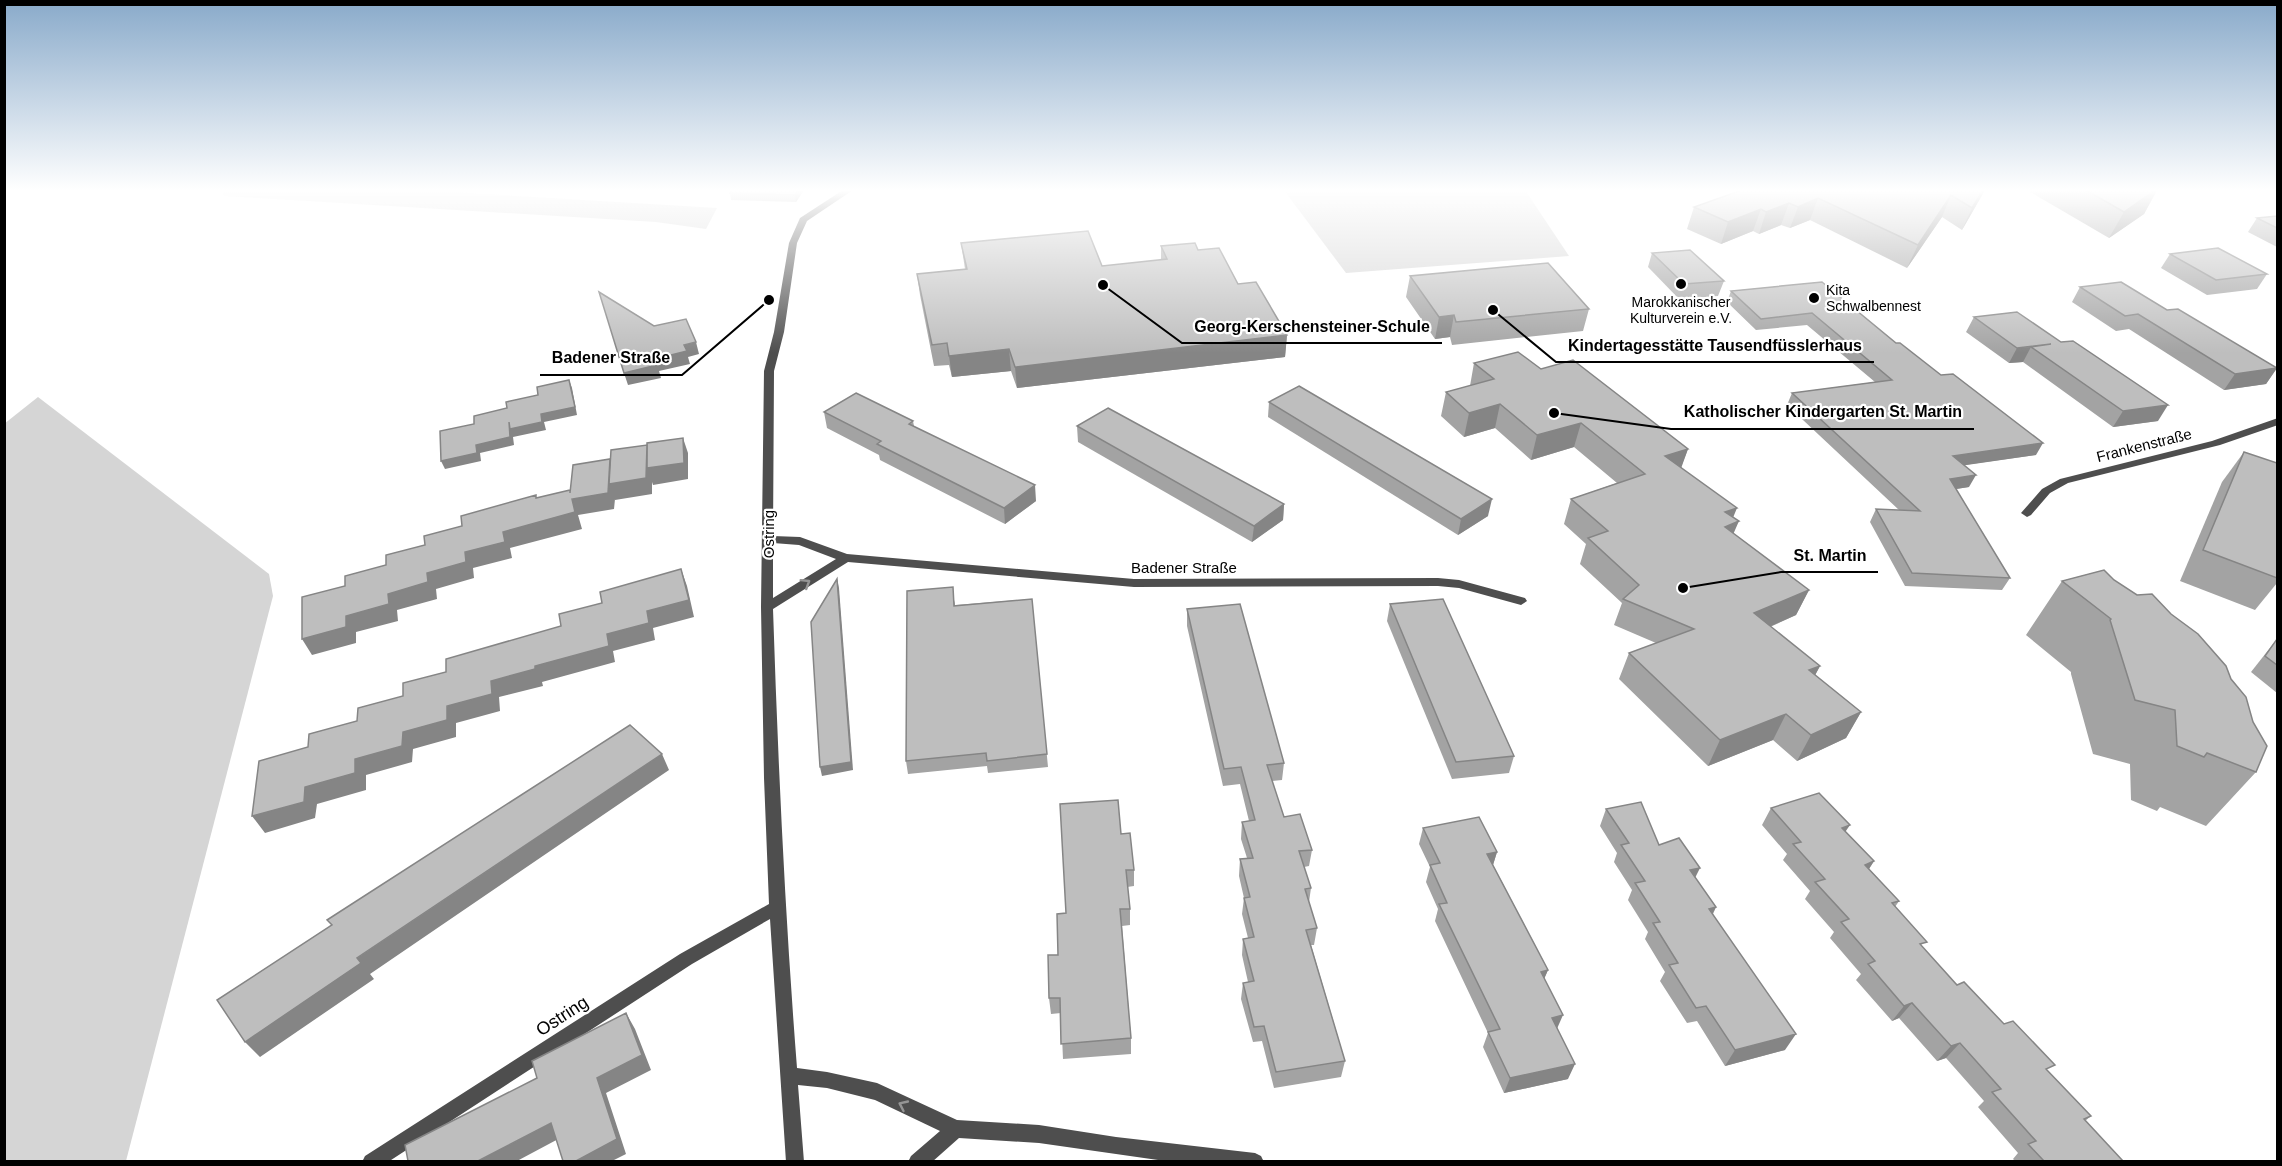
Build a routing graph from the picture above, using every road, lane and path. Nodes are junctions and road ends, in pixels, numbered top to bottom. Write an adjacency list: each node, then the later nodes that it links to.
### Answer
1 (793, 244): 4 (street, Ostring)
2 (2277, 421): 3 (street, Frankenstraße)
3 (2027, 513)
4 (768, 539): 5 (street, Badener Straße); 7 (street, Ostring)
5 (846, 558): 6 (street, Badener Straße); 7 (street, one-way to 5)
6 (1521, 601)
7 (766, 607): 8 (street, Ostring)
8 (777, 907): 9 (street, Ostring); 11 (street, Ostring)
9 (789, 1076): 10 (street, one-way to 9); 12 (street, Ostring)
10 (956, 1129): 13 (street); 14 (street)
11 (371, 1161)
12 (795, 1161)
13 (917, 1161)
14 (1255, 1161)

